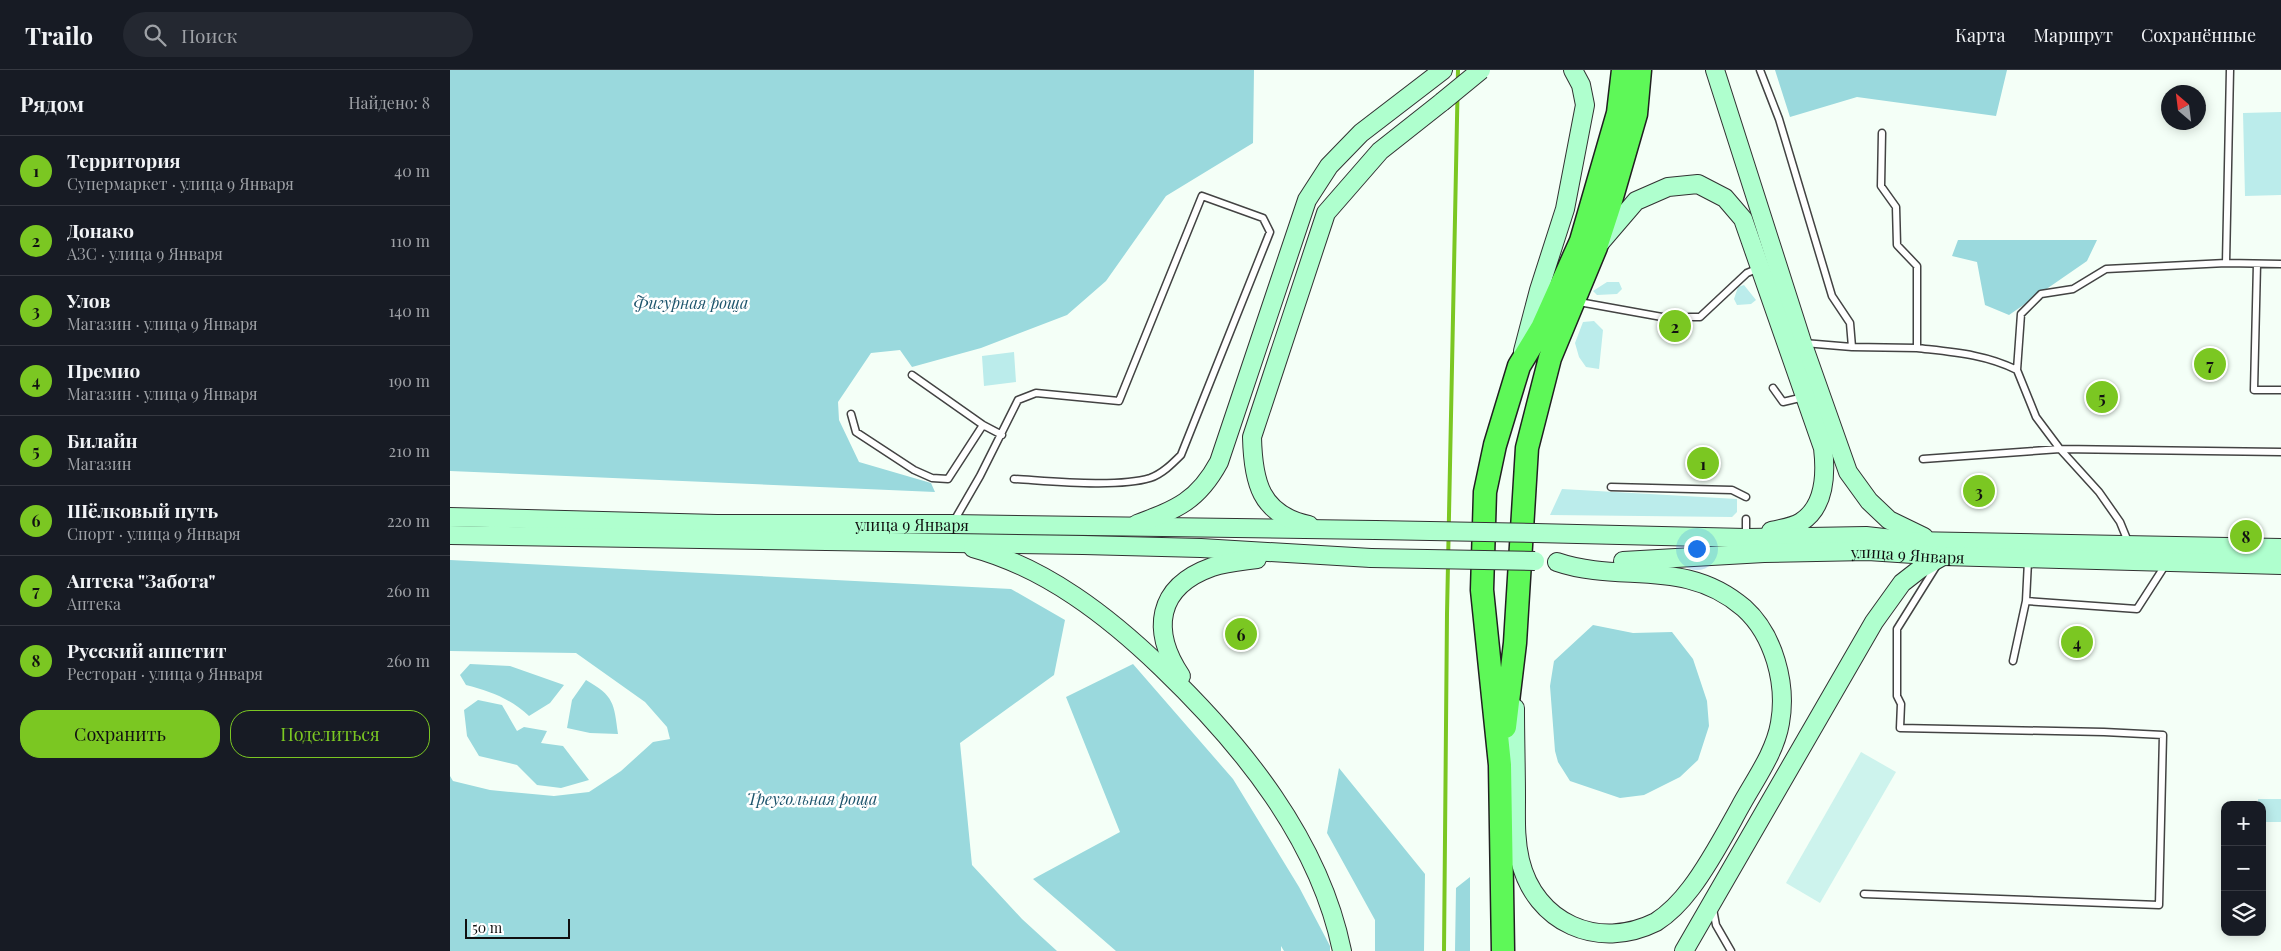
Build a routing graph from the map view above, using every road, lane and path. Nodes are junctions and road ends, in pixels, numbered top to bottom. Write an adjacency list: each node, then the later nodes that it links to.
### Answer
1 (1481, 70): 40 (main road, bridge)
2 (1573, 70): 21 (main road)
3 (1623, 70): 21 (highway)
4 (1640, 70): 10 (highway)
5 (1760, 70): 19 (lane)
6 (2230, 70): 11 (lane)
7 (1439, 73): 39 (main road)
8 (1719, 75): 18 (main road)
9 (1882, 133): 20 (lane)
10 (1596, 247): 14 (main road); 15 (highway)
11 (2226, 263): 12 (lane); 22 (lane)
12 (2257, 264): 13 (lane); 25 (lane)
13 (2281, 264)
14 (1760, 268): 17 (lane); 26 (main road)
15 (1575, 301): 16 (lane); 53 (highway)
16 (1662, 317)
17 (1689, 317)
18 (1802, 342): 19 (lane); 46 (main road)
19 (1852, 347): 20 (lane)
20 (1917, 348): 22 (lane)
21 (1519, 366): 56 (highway)
22 (2017, 370): 30 (lane)
23 (912, 375): 28 (lane)
24 (1773, 388): 26 (lane)
25 (2281, 390)
26 (1805, 396): 42 (main road)
27 (851, 414): 28 (lane)
28 (983, 425): 29 (lane)
29 (1002, 434): 33 (lane); 38 (lane)
30 (2060, 449): 31 (lane); 32 (lane); 44 (lane)
31 (2281, 452)
32 (1923, 459)
33 (1014, 479)
34 (1612, 487): 35 (lane)
35 (1746, 497)
36 (450, 517): 38 (main road, улица 9 Января)
37 (1746, 519): 42 (lane)
38 (952, 524): 39 (main road, улица 9 Января)
39 (1127, 528): 40 (main road, улица 9 Января)
40 (1332, 530): 42 (main road, улица 9 Января, bridge)
41 (450, 535): 43 (main road, улица 9 Января)
42 (1746, 538): 46 (main road, улица 9 Января)
43 (952, 542): 47 (main road, улица 9 Января); 55 (main road)
44 (2129, 545): 45 (main road, улица 9 Января); 46 (main road, улица 9 Января)
45 (2281, 548)
46 (1944, 549): 48 (main road, улица 9 Января); 49 (main road, улица 9 Января); 57 (lane); 58 (main road)
47 (1297, 554): 49 (main road, улица 9 Января, bridge); 55 (main road)
48 (2028, 557): 50 (main road, улица 9 Января); 52 (lane)
49 (1556, 562): 53 (main road)
50 (2167, 563): 51 (main road, улица 9 Января); 52 (lane)
51 (2281, 565)
52 (2026, 601): 54 (lane)
53 (1516, 644): 56 (highway)
54 (2013, 661)
55 (1218, 724): 60 (main road)
56 (1500, 765): 59 (highway)
57 (1864, 894)
58 (1711, 904): 61 (main road); 62 (lane)
59 (1504, 947)
60 (1342, 951)
61 (1684, 951)
62 (1731, 951)

